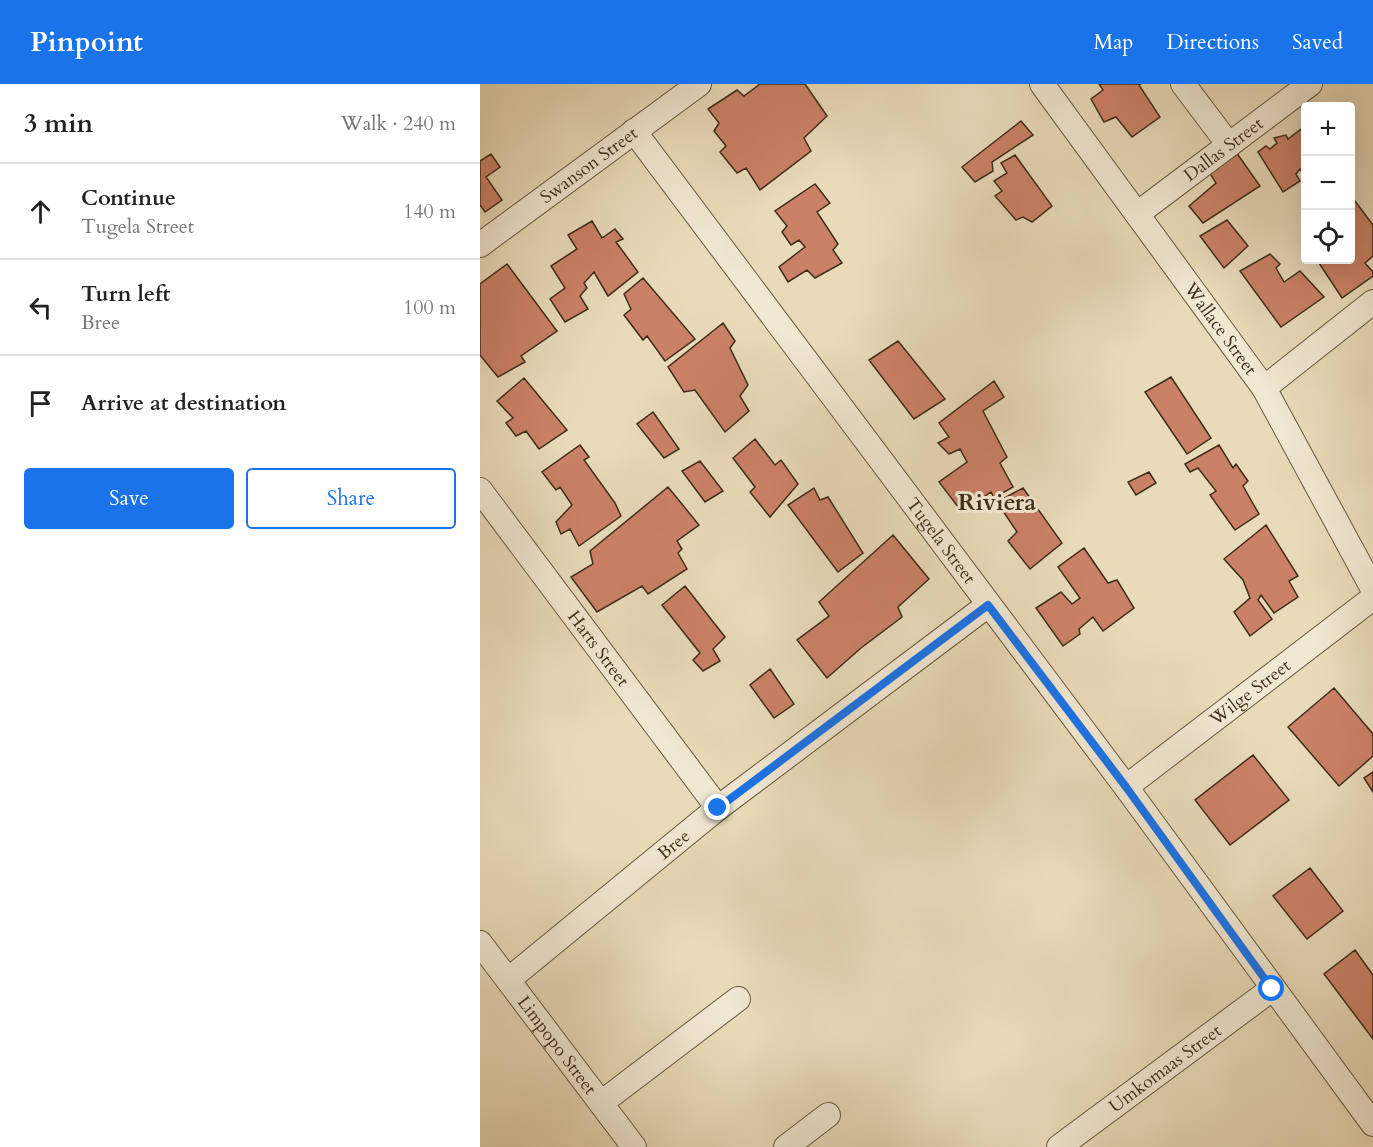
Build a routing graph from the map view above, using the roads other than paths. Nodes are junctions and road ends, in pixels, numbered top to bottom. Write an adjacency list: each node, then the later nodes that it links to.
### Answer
1 (699, 84): 5 (street, Swanson Street)
2 (1042, 84): 7 (street, Wallace Street)
3 (1183, 84): 6 (street)
4 (1310, 84): 6 (street, Dallas Street)
5 (634, 130): 8 (street, Swanson Street); 14 (street, Tugela Street)
6 (1229, 145): 7 (street, Dallas Street)
7 (1137, 214): 10 (street, Wallace Street)
8 (480, 245)
9 (1373, 302): 10 (street)
10 (1264, 388): 12 (street, Wallace Street)
11 (480, 490): 16 (street, Harts Street)
12 (1373, 589)
13 (1373, 598): 15 (street, Wilge Street)
14 (988, 605): 15 (street, Tugela Street); 16 (street, Bree)
15 (1126, 787): 19 (street, Tugela Street)
16 (718, 808): 18 (street, Bree)
17 (480, 943): 18 (street, Limpopo Street)
18 (508, 980): 21 (street, Limpopo Street)
19 (1272, 989): 23 (street, Tugela Street); 26 (street, Umkomaas Street)
20 (738, 999): 21 (street)
21 (601, 1103): 24 (street, Limpopo Street)
22 (828, 1115): 25 (street)
23 (1373, 1124)
24 (627, 1145)
25 (786, 1147)
26 (1059, 1147)

